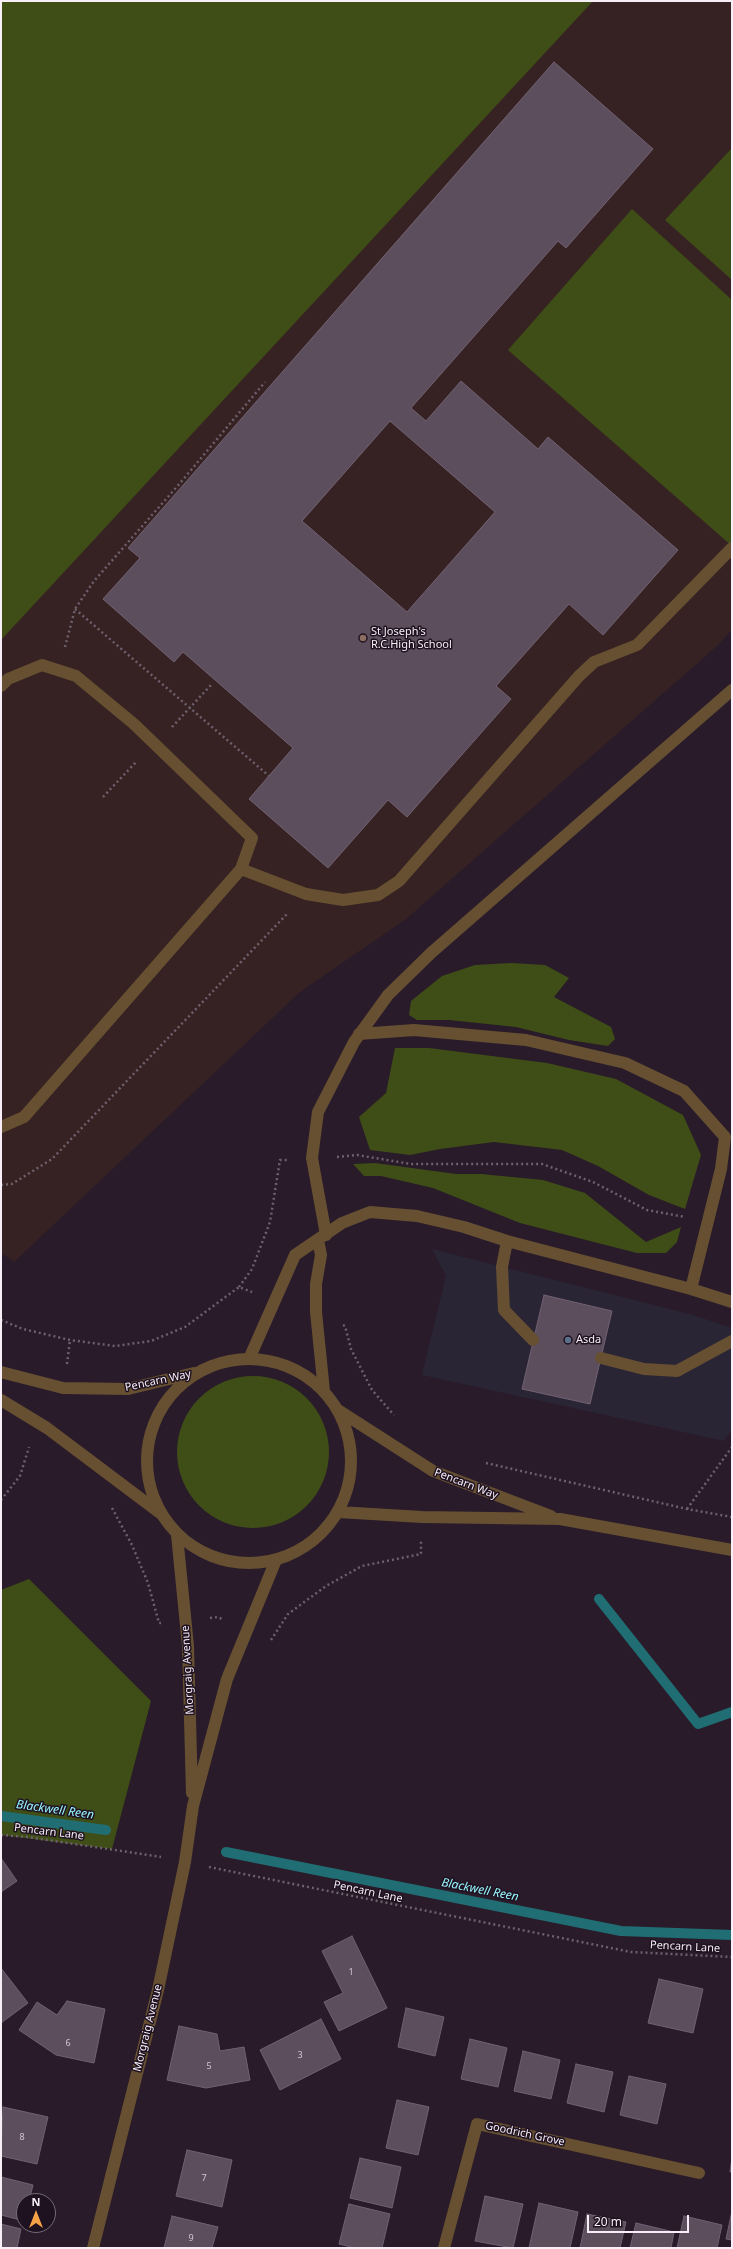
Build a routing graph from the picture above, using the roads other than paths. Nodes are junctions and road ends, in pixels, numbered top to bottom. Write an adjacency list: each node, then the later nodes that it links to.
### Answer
1 (732, 548): 4 (street)
2 (1, 686): 4 (street)
3 (732, 690): 5 (street)
4 (241, 869): 6 (street)
5 (359, 1034): 7 (street); 9 (street)
6 (1, 1127)
7 (322, 1238): 8 (street); 14 (street); 17 (street)
8 (507, 1241): 9 (street); 11 (street)
9 (691, 1289): 10 (street)
10 (732, 1302)
11 (533, 1340)
12 (732, 1340): 13 (street)
13 (601, 1358)
14 (249, 1359): 16 (street); 17 (street)
15 (1, 1372): 16 (street, Pencarn Way)
16 (197, 1372): 21 (street)
17 (324, 1390): 19 (street)
18 (1, 1400): 21 (street)
19 (338, 1410): 20 (street); 22 (street, Pencarn Way)
20 (338, 1512): 22 (street, Pencarn Way); 25 (street)
21 (160, 1513): 23 (street)
22 (560, 1519): 24 (street, Pencarn Way)
23 (177, 1535): 25 (street); 26 (street, Morgraig Avenue)
24 (732, 1550)
25 (276, 1560): 26 (street, Morgraig Avenue)
26 (193, 1806): 28 (street, Morgraig Avenue)
27 (699, 2173): 29 (street, Goodrich Grove)
28 (93, 2248)
29 (444, 2248)

